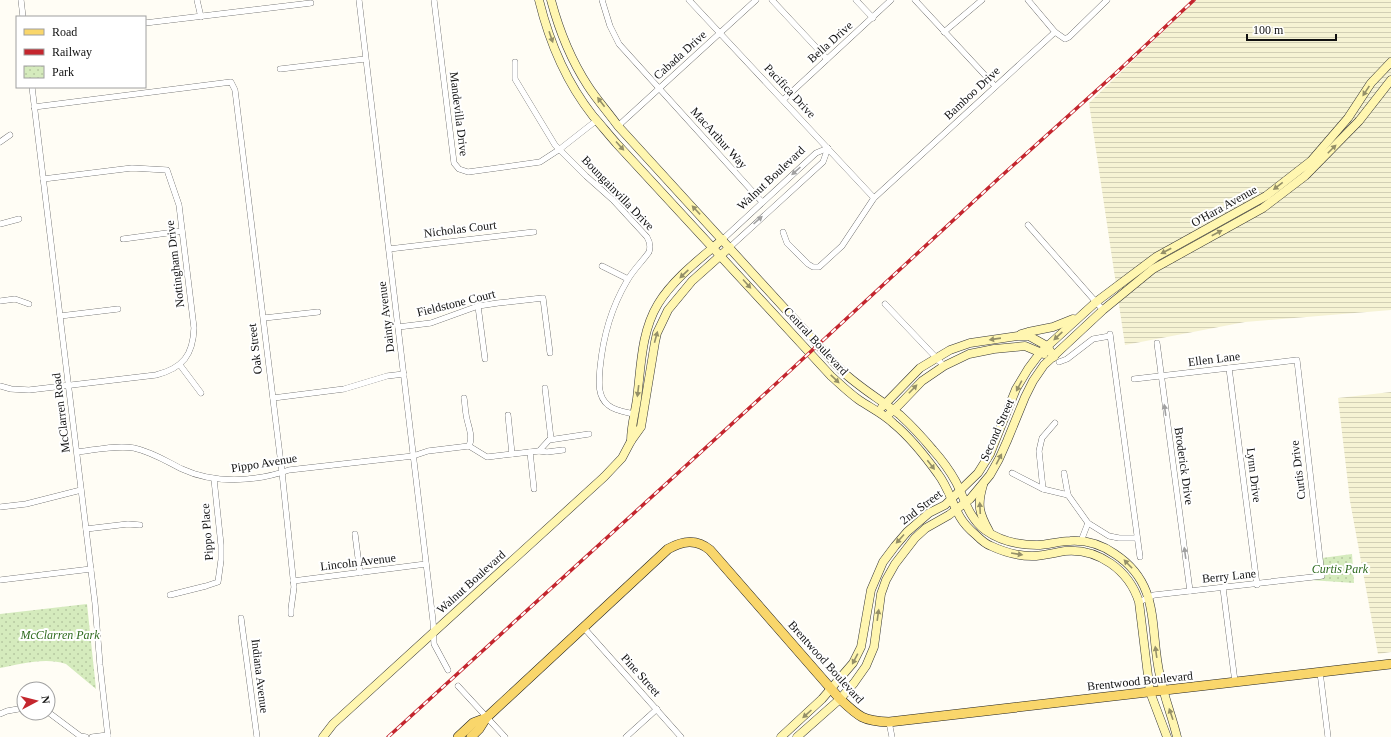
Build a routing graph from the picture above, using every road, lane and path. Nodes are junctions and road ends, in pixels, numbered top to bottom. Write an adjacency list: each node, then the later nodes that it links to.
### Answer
1 (21, 0): 18 (street)
2 (197, 0): 19 (street)
3 (359, 0): 25 (street, Dainty Avenue)
4 (434, 0): 41 (street, Mandevilla Drive)
5 (539, 0): 36 (street, Central Boulevard, one-way to 36)
6 (551, 0): 37 (street, Central Boulevard, one-way to 6)
7 (602, 0): 33 (street, MacArthur Way)
8 (689, 0): 24 (street, Pacifica Drive)
9 (756, 0): 24 (street, Cabada Drive)
10 (772, 0): 26 (street)
11 (856, 0): 20 (street)
12 (891, 0): 20 (street, Bella Drive)
13 (915, 0): 22 (street)
14 (982, 0): 22 (street)
15 (1028, 0): 23 (street)
16 (1107, 0): 23 (street)
17 (311, 3): 19 (street)
18 (23, 16)
19 (201, 17): 21 (street)
20 (873, 18): 26 (street, Bella Drive)
21 (146, 23)
22 (944, 32): 31 (street)
23 (1055, 32): 31 (street, Bamboo Drive)
24 (720, 33): 33 (street, Cabada Drive); 34 (street, Pacifica Drive)
25 (365, 59): 29 (street); 55 (street, Dainty Avenue)
26 (827, 59): 34 (street, Bella Drive)
27 (515, 62): 41 (street, Boungainvilla Drive)
28 (1391, 62): 60 (street, O'Hara Avenue, one-way to 60)
29 (280, 69)
30 (1391, 80): 65 (street, O'Hara Avenue, one-way to 30)
31 (995, 86): 43 (street, Bamboo Drive)
32 (32, 88): 35 (street, McClarren Road)
33 (659, 89): 37 (street, Cabada Drive); 44 (street, MacArthur Way)
34 (783, 100): 40 (street, Pacifica Drive)
35 (34, 107): 42 (street, McClarren Road); 69 (street, Oak Street)
36 (597, 120): 41 (street, Mandevilla Drive); 53 (street, Central Boulevard, one-way to 53)
37 (618, 126): 52 (street, Central Boulevard, one-way to 37)
38 (10, 135): 39 (street)
39 (0, 142)
40 (828, 148): 43 (street, Pacifica Drive); 44 (street, Walnut Boulevard, one-way to 44); 54 (street, Walnut Boulevard, one-way to 40)
41 (560, 149): 58 (street, Boungainvilla Drive)
42 (43, 179): 48 (street, Nottingham Drive); 67 (street, McClarren Road)
43 (874, 198): 50 (street, Bamboo Drive)
44 (762, 202): 52 (street, Walnut Boulevard)
45 (20, 219): 46 (street)
46 (0, 224)
47 (1028, 225): 60 (street)
48 (182, 231): 51 (street); 80 (street, Nottingham Drive)
49 (534, 232): 55 (street, Nicholas Court)
50 (783, 232)
51 (123, 239)
52 (722, 239): 53 (street, Walnut Boulevard); 54 (street, Central Boulevard)
53 (713, 247): 56 (street, Central Boulevard); 96 (street, Walnut Boulevard, one-way to 96)
54 (730, 247): 56 (street, Walnut Boulevard); 92 (street, Central Boulevard)
55 (389, 249): 70 (street, Dainty Avenue)
56 (720, 255): 94 (street, Central Boulevard, one-way to 94); 101 (street, Walnut Boulevard, one-way to 56)
57 (602, 266): 58 (street)
58 (628, 280): 96 (street, Boungainvilla Drive)
59 (0, 301): 61 (street)
60 (1096, 302): 65 (street); 68 (street, O'Hara Avenue)
61 (29, 304)
62 (885, 304): 76 (street)
63 (478, 306): 70 (street, Fieldstone Court); 75 (street, Fieldstone Court); 77 (street)
64 (118, 309): 67 (street)
65 (1102, 310): 78 (street, O'Hara Avenue)
66 (318, 312): 69 (street)
67 (60, 316): 87 (street, McClarren Road)
68 (1079, 317): 71 (street); 73 (street, O'Hara Avenue, one-way to 73)
69 (264, 318): 90 (street, Oak Street)
70 (398, 327): 83 (street, Dainty Avenue)
71 (1018, 336): 73 (street); 76 (street, one-way to 76)
72 (1157, 343): 84 (street, Broderick Drive)
73 (1047, 346): 74 (street, O'Hara Avenue); 78 (street)
74 (1040, 353): 78 (street); 81 (street); 117 (street, 2nd Street, one-way to 117)
75 (550, 354)
76 (936, 358): 81 (street); 92 (street)
77 (485, 359)
78 (1056, 359): 113 (street, Second Street, one-way to 78); 128 (street)
79 (1297, 360): 82 (street, Ellen Lane); 134 (street, Curtis Drive)
80 (180, 365): 87 (street); 89 (street)
81 (944, 366): 93 (street, one-way to 81)
82 (1229, 368): 84 (street, Ellen Lane); 137 (street, Lynn Drive)
83 (404, 374): 90 (street); 108 (street, Dainty Avenue)
84 (1161, 376): 85 (street, Ellen Lane); 139 (street, Broderick Drive, one-way to 84)
85 (1134, 379)
86 (0, 386): 87 (street)
87 (69, 386): 105 (street, McClarren Road)
88 (545, 388): 100 (street)
89 (201, 393)
90 (273, 398): 109 (street, Oak Street)
91 (464, 398): 102 (street)
92 (885, 405): 93 (street, Central Boulevard); 94 (street)
93 (893, 410): 97 (street); 117 (street, Central Boulevard)
94 (878, 411): 97 (street, Central Boulevard)
95 (508, 414): 107 (street)
96 (634, 414): 101 (street, Walnut Boulevard)
97 (885, 417): 119 (street, Central Boulevard, one-way to 119)
98 (1055, 423): 115 (street)
99 (589, 434): 100 (street)
100 (551, 439): 104 (street)
101 (631, 441): 146 (street, Walnut Boulevard)
102 (469, 446): 107 (street); 108 (street, Pippo Avenue)
103 (563, 450): 104 (street)
104 (539, 451): 106 (street)
105 (77, 452): 112 (street, Pippo Avenue); 116 (street, McClarren Road)
106 (530, 452): 107 (street); 114 (street)
107 (512, 454)
108 (413, 456): 109 (street, Pippo Avenue); 131 (street, Dainty Avenue)
109 (282, 472): 112 (street, Pippo Avenue); 136 (street, Oak Street)
110 (1012, 473): 115 (street)
111 (1064, 473): 118 (street)
112 (214, 479): 140 (street, Pippo Place)
113 (985, 481): 120 (street, Second Street); 126 (street, one-way to 113)
114 (534, 489)
115 (1043, 489): 118 (street)
116 (81, 490): 121 (street); 125 (street, McClarren Road)
117 (960, 491): 119 (street, 2nd Street); 120 (street, Central Boulevard)
118 (1068, 495): 123 (street)
119 (952, 499): 122 (street, Central Boulevard); 152 (street, 2nd Street, one-way to 152)
120 (965, 503): 122 (street, Second Street); 126 (street, Central Boulevard)
121 (0, 508)
122 (956, 510): 142 (street, Central Boulevard, one-way to 142); 155 (street, 2nd Street, one-way to 122)
123 (1088, 523): 128 (street); 129 (street)
124 (140, 525): 125 (street)
125 (86, 529): 132 (street, McClarren Road)
126 (990, 533): 129 (street, Central Boulevard)
127 (355, 534): 133 (street)
128 (1137, 538): 130 (street)
129 (1081, 541): 141 (street, Central Boulevard, one-way to 129)
130 (1140, 556)
131 (426, 564): 133 (street, Lincoln Avenue); 146 (street, Dainty Avenue)
132 (90, 569): 135 (street); 162 (street, McClarren Road)
133 (360, 573): 136 (street, Lincoln Avenue)
134 (1322, 576): 137 (street, Berry Lane)
135 (0, 580)
136 (293, 581): 143 (street, Oak Street)
137 (1257, 585): 138 (street, Berry Lane)
138 (1223, 588): 139 (street, Berry Lane); 150 (street)
139 (1190, 591): 141 (street, Berry Lane)
140 (170, 595)
141 (1149, 597): 142 (street, Berry Lane); 153 (street, Central Boulevard, one-way to 141)
142 (1139, 602): 154 (street, Central Boulevard)
143 (291, 614)
144 (241, 618): 166 (street, Indiana Avenue)
145 (584, 628): 152 (main road, Brentwood Boulevard); 157 (street, Pine Street); 160 (main road, Brentwood Boulevard)
146 (434, 632): 148 (street, Dainty Avenue); 163 (street, Walnut Boulevard)
147 (1391, 664): 149 (main road, Brentwood Boulevard)
148 (448, 670)
149 (1320, 672): 150 (main road, Brentwood Boulevard); 177 (street)
150 (1235, 682): 153 (main road, Brentwood Boulevard)
151 (458, 686): 160 (street)
152 (832, 690): 155 (main road, Brentwood Boulevard); 172 (street, 2nd Street, one-way to 172)
153 (1164, 691): 154 (main road, Brentwood Boulevard); 176 (street, Central Boulevard, one-way to 153)
154 (1150, 692): 161 (main road, Brentwood Boulevard); 175 (street, Central Boulevard)
155 (840, 699): 161 (main road, Brentwood Boulevard); 173 (street, 2nd Street)
156 (16, 709): 158 (street)
157 (657, 709): 170 (street); 171 (street, Pine Street)
158 (0, 714)
159 (56, 718): 164 (street)
160 (486, 718): 167 (main road, Brentwood Boulevard); 168 (main road, Brentwood Boulevard); 169 (street)
161 (889, 722): 174 (street)
162 (108, 736): 165 (street)
163 (326, 736)
164 (86, 737)
165 (92, 737)
166 (257, 737)
167 (458, 737)
168 (471, 737)
169 (505, 737)
170 (626, 737)
171 (681, 737)
172 (781, 737)
173 (797, 737)
174 (892, 737)
175 (1167, 737)
176 (1177, 737)
177 (1328, 737)

